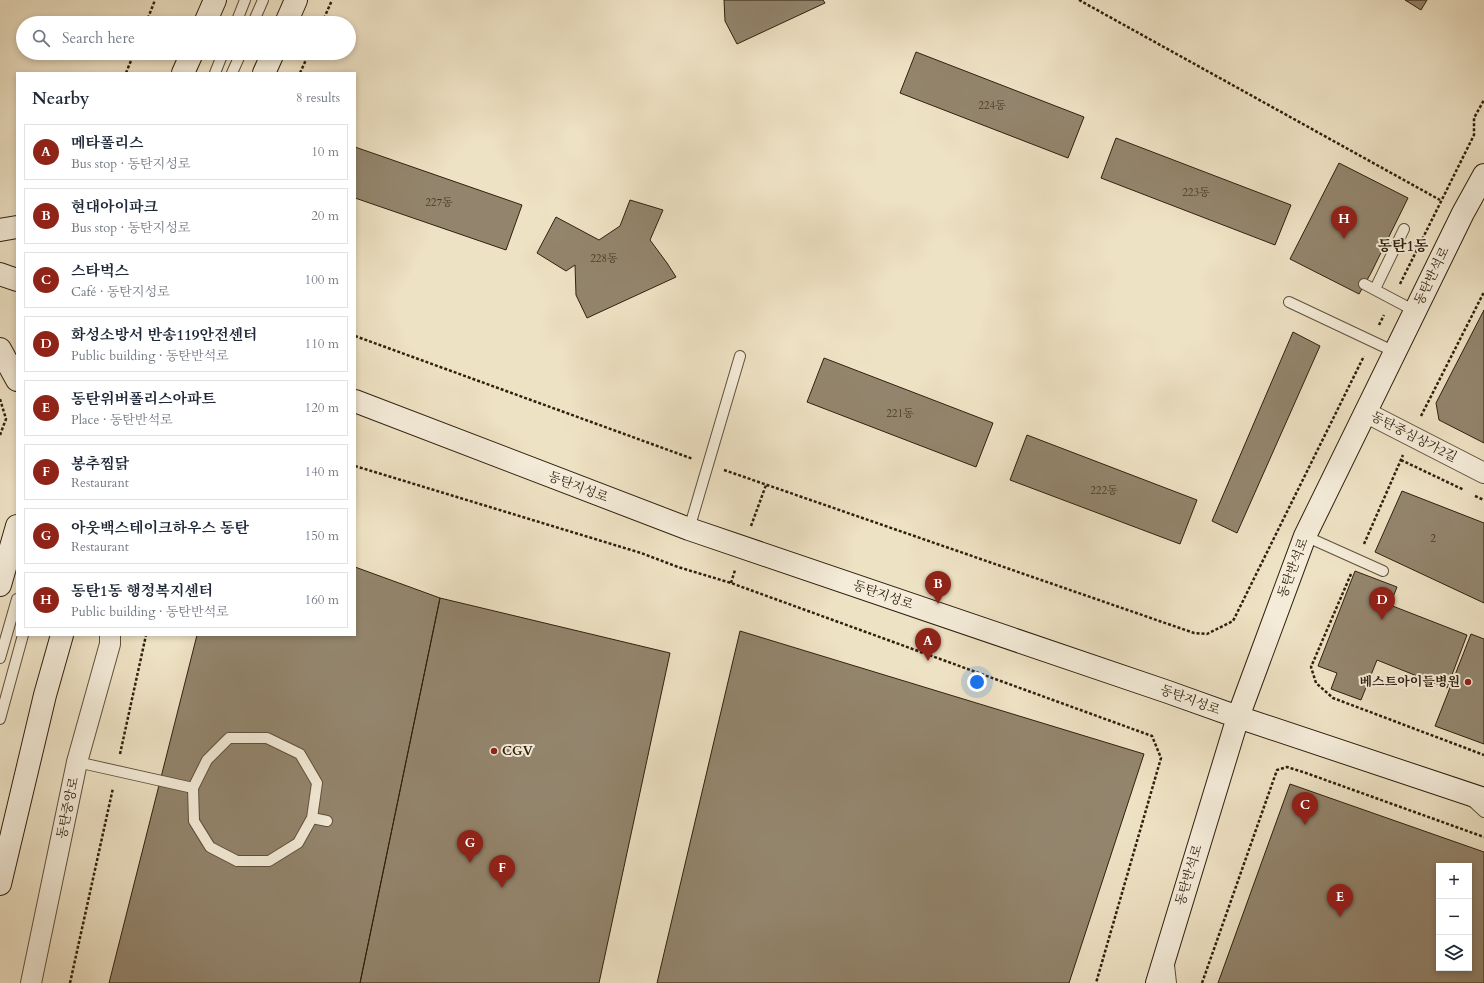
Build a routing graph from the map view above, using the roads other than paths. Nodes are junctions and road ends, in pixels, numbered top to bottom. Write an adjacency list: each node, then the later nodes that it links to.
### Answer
1 (215, 0): 5 (street)
2 (245, 0): 6 (lane)
3 (263, 0): 7 (lane)
4 (296, 0): 8 (street)
5 (208, 16)
6 (239, 16)
7 (256, 16)
8 (289, 16)
9 (189, 60): 13 (street)
10 (221, 60): 14 (lane)
11 (238, 60): 15 (lane)
12 (270, 60): 16 (street)
13 (183, 72)
14 (215, 72)
15 (232, 72)
16 (264, 72)
17 (1484, 175): 26 (street, 동탄반석로)
18 (16, 227): 20 (street)
19 (1404, 229): 24 (lane)
20 (0, 230)
21 (0, 274): 22 (street)
22 (16, 280)
23 (1364, 284): 24 (lane)
24 (1375, 289): 26 (lane)
25 (1289, 302): 28 (lane)
26 (1415, 310): 28 (street, 동탄반석로)
27 (0, 348): 30 (street)
28 (1395, 352): 32 (street, 동탄반석로)
29 (740, 356): 35 (lane)
30 (16, 378)
31 (356, 402): 35 (street, 동탄지성로)
32 (1365, 412): 33 (street, 동탄중심상가2길); 36 (street, 동탄반석로)
33 (1484, 473)
34 (16, 529): 38 (street)
35 (688, 529): 44 (street, 동탄지성로)
36 (1306, 536): 37 (lane); 44 (street, 동탄반석로)
37 (1383, 571)
38 (0, 585)
39 (16, 602): 43 (lane)
40 (23, 636): 45 (lane)
41 (62, 636): 53 (street)
42 (110, 636): 46 (street, 동탄중앙로)
43 (0, 658)
44 (1238, 717): 48 (street, 동탄지성로); 54 (street, 동탄반석로)
45 (0, 720)
46 (77, 762): 47 (lane); 55 (street, 동탄중앙로)
47 (193, 788): 51 (lane); 51 (lane)
48 (1461, 792): 49 (street, 동탄지성로); 50 (lane)
49 (1484, 799)
50 (1484, 812)
51 (312, 818): 52 (lane)
52 (327, 821)
53 (0, 884)
54 (1167, 946): 56 (street, 동탄반석로); 57 (lane)
55 (31, 983)
56 (1157, 983)
57 (1171, 983)

